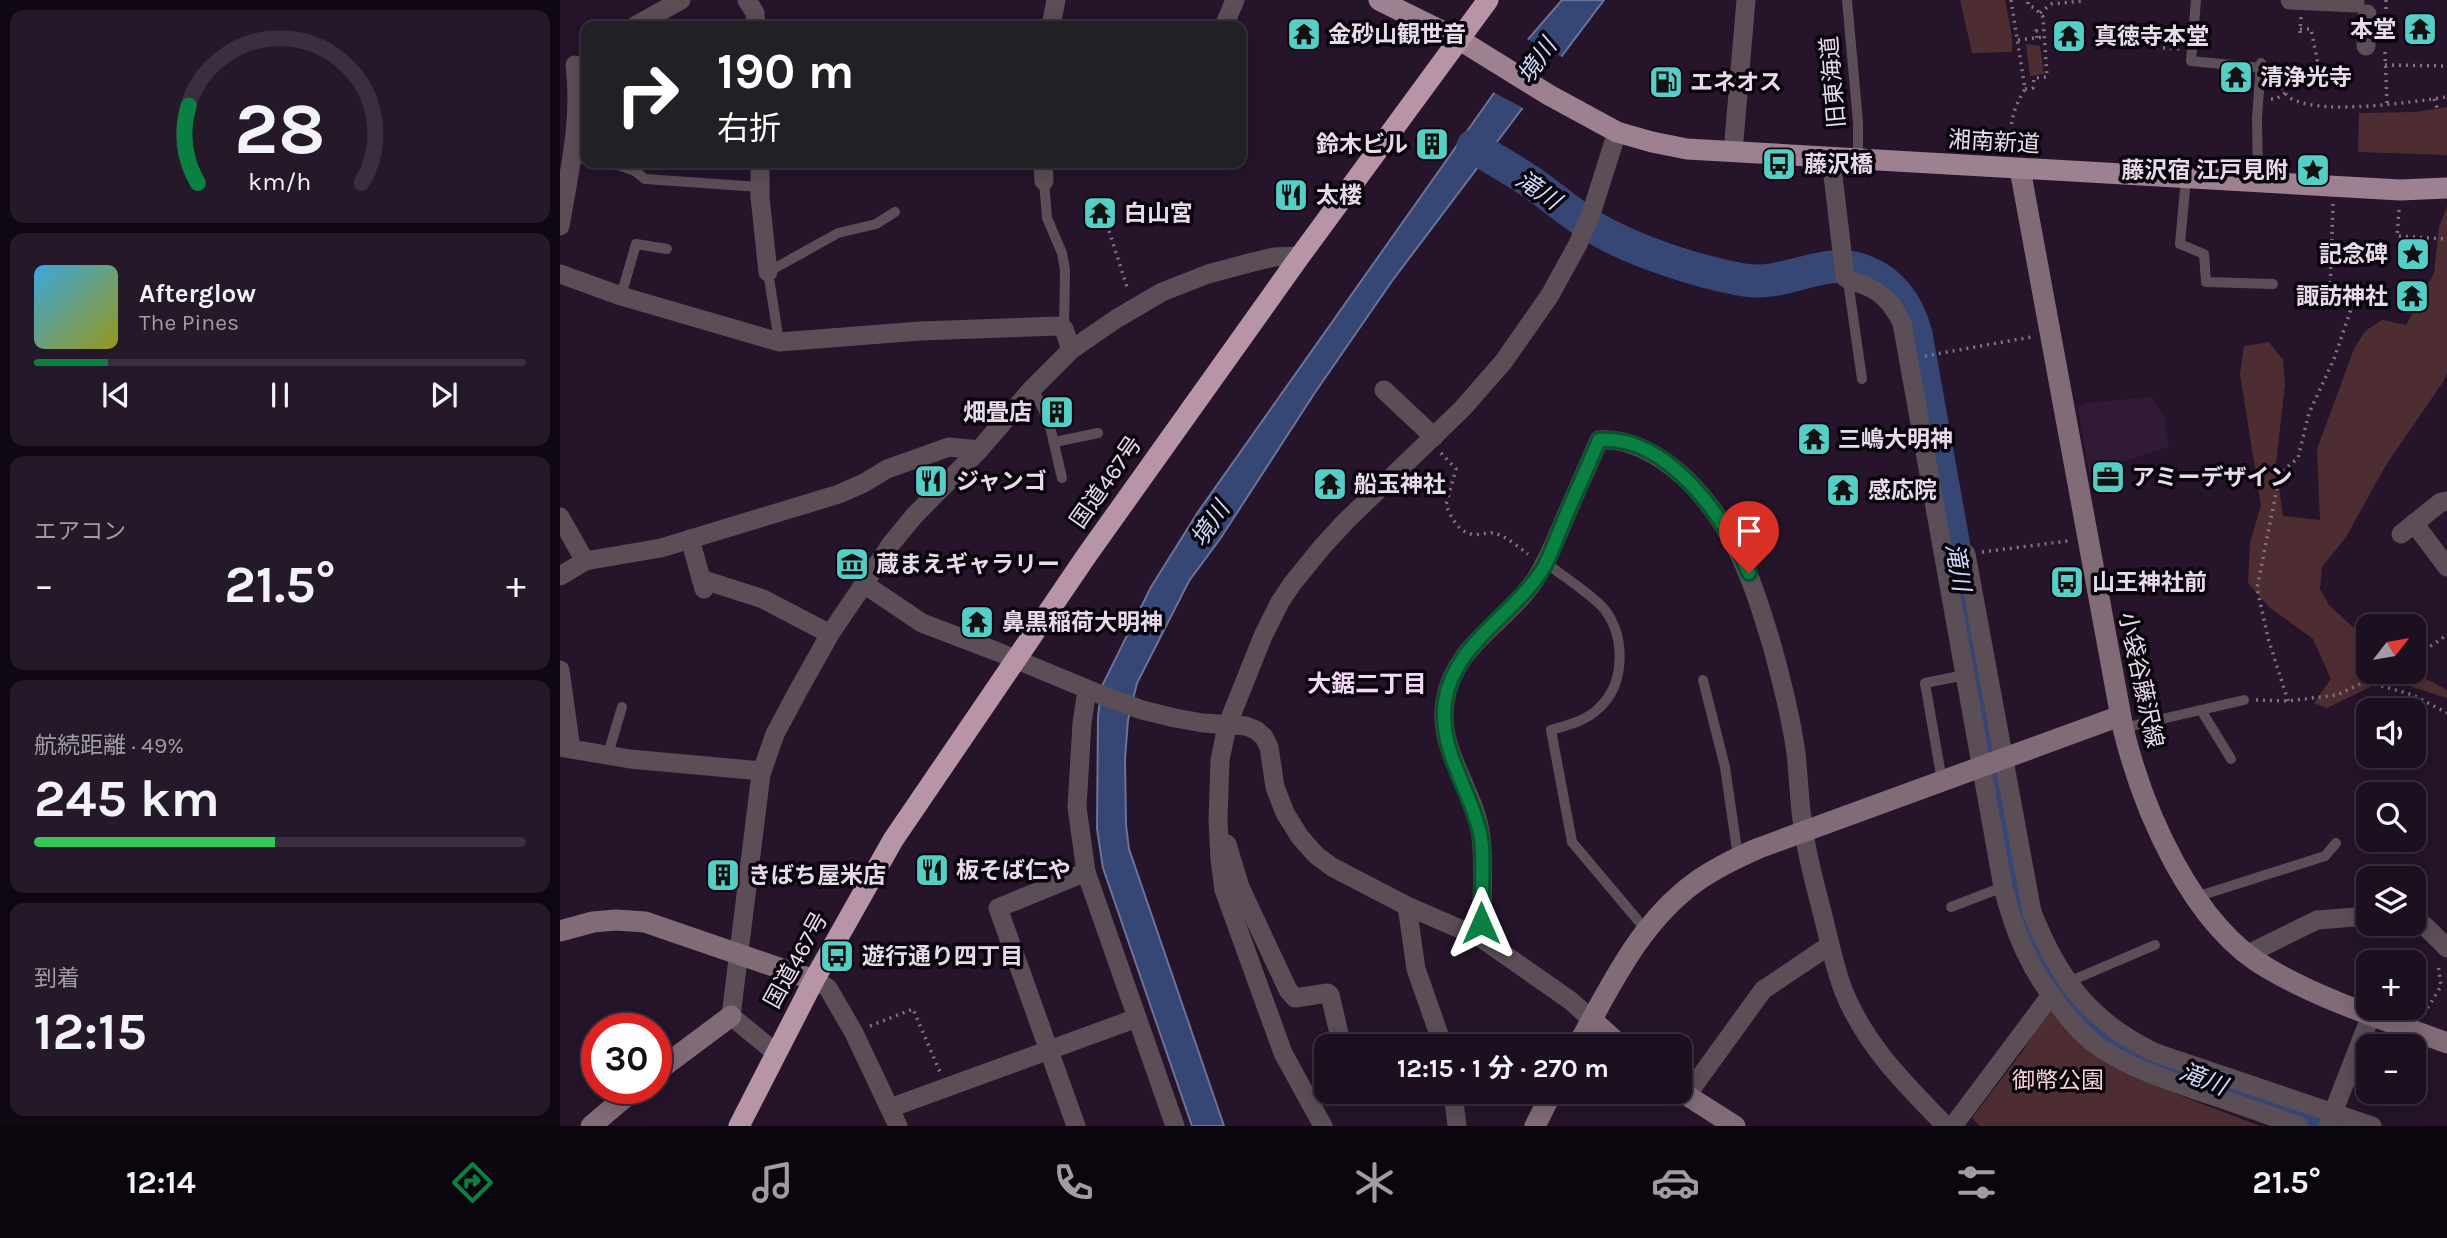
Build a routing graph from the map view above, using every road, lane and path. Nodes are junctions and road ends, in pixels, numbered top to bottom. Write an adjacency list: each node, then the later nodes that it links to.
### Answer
1 (681, 0): 15 (street)
2 (747, 0): 16 (street)
3 (1056, 0): 17 (street)
4 (1235, 0): 18 (street)
5 (1379, 0): 23 (main road)
6 (1488, 0): 23 (highway, 国道467号)
7 (1746, 0): 43 (street)
8 (1847, 0): 46 (lane, 旧東海道)
9 (2011, 0): 24 (path)
10 (2028, 0): 14 (path)
11 (2196, 0): 28 (lane)
12 (2287, 0): 27 (street)
13 (2083, 1): 14 (path)
14 (2040, 13): 20 (path)
15 (644, 21)
16 (756, 21)
17 (1052, 21)
18 (1226, 21)
19 (2300, 29): 33 (path)
20 (2043, 30): 21 (path); 22 (path)
21 (2043, 37): 22 (path); 34 (path)
22 (2037, 38): 24 (path)
23 (1460, 40): 41 (main road, 湘南新道); 62 (highway, 国道467号)
24 (2018, 40): 34 (path)
25 (2385, 40): 30 (path)
26 (2153, 43): 28 (path)
27 (2366, 46)
28 (2192, 50): 29 (lane)
29 (2261, 65): 35 (path); 52 (lane)
30 (2385, 65): 32 (path); 39 (path)
31 (574, 66): 42 (street)
32 (2447, 66)
33 (2330, 74)
34 (2025, 89): 49 (path)
35 (2285, 93): 37 (path); 39 (path)
36 (2447, 97): 38 (path)
37 (2271, 99)
38 (2434, 99): 39 (path); 40 (path)
39 (2387, 104)
40 (2437, 108)
41 (1617, 132): 43 (main road, 湘南新道); 78 (street)
42 (581, 134): 44 (street)
43 (1733, 152): 45 (main road, 湘南新道)
44 (579, 158): 58 (street)
45 (1831, 159): 46 (main road, 湘南新道); 64 (street)
46 (1858, 160): 49 (main road, 湘南新道)
47 (626, 168): 53 (lane)
48 (760, 168): 53 (street)
49 (2020, 169): 51 (main road, 湘南新道); 70 (main road, 小袋谷藤沢線)
50 (1044, 172): 69 (lane)
51 (2186, 178): 52 (main road, 湘南新道); 66 (lane)
52 (2258, 181): 54 (main road, 湘南新道)
53 (760, 187): 63 (street)
54 (2334, 187): 56 (main road, 湘南新道); 103 (path)
55 (2447, 188): 56 (main road, 湘南新道)
56 (2400, 190): 60 (path)
57 (895, 212): 63 (lane)
58 (560, 226)
59 (1109, 231): 68 (path)
60 (2447, 239)
61 (667, 249): 67 (lane)
62 (1300, 256): 68 (street); 95 (highway, 国道467号)
63 (768, 272): 71 (lane)
64 (1845, 273): 74 (lane); 97 (street)
65 (560, 274): 67 (street)
66 (2273, 284)
67 (621, 296): 71 (street)
68 (1135, 308): 72 (street)
69 (1064, 329): 71 (street); 72 (street)
70 (2050, 334): 73 (path); 84 (main road, 小袋谷藤沢線)
71 (779, 342)
72 (1071, 350): 75 (street)
73 (1930, 355)
74 (1862, 379)
75 (1033, 388): 79 (lane); 80 (street)
76 (1384, 390): 78 (street)
77 (1098, 433): 79 (lane)
78 (1432, 440): 88 (path); 108 (street)
79 (1055, 442): 81 (lane)
80 (979, 450): 85 (street); 91 (street)
81 (1062, 478)
82 (2447, 502): 89 (street)
83 (560, 517): 87 (street)
84 (2088, 538): 86 (path); 107 (main road, 小袋谷藤沢線)
85 (690, 539): 87 (street); 92 (street)
86 (1966, 554): 112 (street)
87 (585, 561): 90 (street)
88 (1545, 565): 116 (street); 126 (lane); 128 (street)
89 (2447, 567)
90 (560, 576)
91 (864, 584): 92 (street); 95 (street)
92 (830, 634): 113 (street)
93 (2447, 635): 94 (path)
94 (2426, 649)
95 (1014, 659): 101 (street); 134 (highway, 国道467号)
96 (560, 670): 109 (street)
97 (1965, 675): 112 (street); 114 (lane)
98 (1703, 680): 118 (lane)
99 (2360, 684): 103 (path)
100 (2376, 684): 106 (path)
101 (1087, 690): 108 (street); 119 (street)
102 (2244, 700): 103 (path); 105 (lane)
103 (2288, 701)
104 (622, 707): 110 (lane)
105 (2202, 710): 107 (lane); 111 (lane)
106 (2447, 713)
107 (2122, 722): 112 (main road); 121 (main road, 小袋谷藤沢線)
108 (1227, 726): 115 (street); 122 (street)
109 (565, 748): 110 (street)
110 (608, 754): 113 (street)
111 (2231, 759)
112 (1992, 762): 114 (main road); 120 (street); 135 (street)
113 (762, 771): 132 (street)
114 (1942, 781): 116 (main road)
115 (1218, 820): 145 (street); 166 (street)
116 (1804, 832): 118 (main road); 129 (street)
117 (2336, 844): 121 (lane)
118 (1738, 858): 126 (main road)
119 (1086, 872): 139 (street); 150 (street)
120 (2003, 887): 123 (lane); 136 (street)
121 (2196, 897): 133 (main road, 小袋谷藤沢線)
122 (1407, 906): 128 (street); 146 (street)
123 (1951, 907)
124 (2356, 917): 133 (street)
125 (2426, 928): 131 (street)
126 (1646, 930): 140 (main road)
127 (560, 931): 132 (main road)
128 (1481, 938): 140 (street)
129 (1830, 945): 153 (street); 170 (street)
130 (2155, 945): 135 (lane)
131 (2445, 946): 143 (path)
132 (739, 953): 134 (main road); 138 (street)
133 (2248, 954): 137 (main road, 小袋谷藤沢線)
134 (814, 980): 144 (street); 151 (highway, 国道467号)
135 (2068, 982): 160 (street)
136 (2051, 995): 171 (street); 172 (street)
137 (2356, 1008)
138 (731, 1016): 151 (street); 152 (main road)
139 (1137, 1018): 150 (street); 165 (street)
140 (1592, 1020): 147 (main road); 148 (main road)
141 (2369, 1020): 160 (street)
142 (2386, 1020): 143 (main road, 小袋谷藤沢線)
143 (2414, 1031): 149 (main road, 小袋谷藤沢線)
144 (854, 1033): 154 (path); 159 (street)
145 (1339, 1034)
146 (1439, 1034)
147 (1584, 1034)
148 (1608, 1034)
149 (2447, 1043)
150 (1048, 1050): 154 (street); 164 (street)
151 (776, 1053): 162 (highway, 国道467号)
152 (672, 1060)
153 (1692, 1081)
154 (946, 1087): 159 (street)
155 (1692, 1099): 169 (main road)
156 (617, 1104): 161 (main road)
157 (1454, 1104): 167 (street)
158 (1546, 1104): 168 (main road)
159 (890, 1108): 163 (street)
160 (2331, 1119): 173 (street)
161 (591, 1126)
162 (739, 1126)
163 (898, 1126)
164 (1076, 1126)
165 (1175, 1126)
166 (1322, 1126)
167 (1457, 1126)
168 (1535, 1126)
169 (1735, 1126)
170 (1946, 1126)
171 (1953, 1126)
172 (2299, 1126)
173 (2372, 1126)

